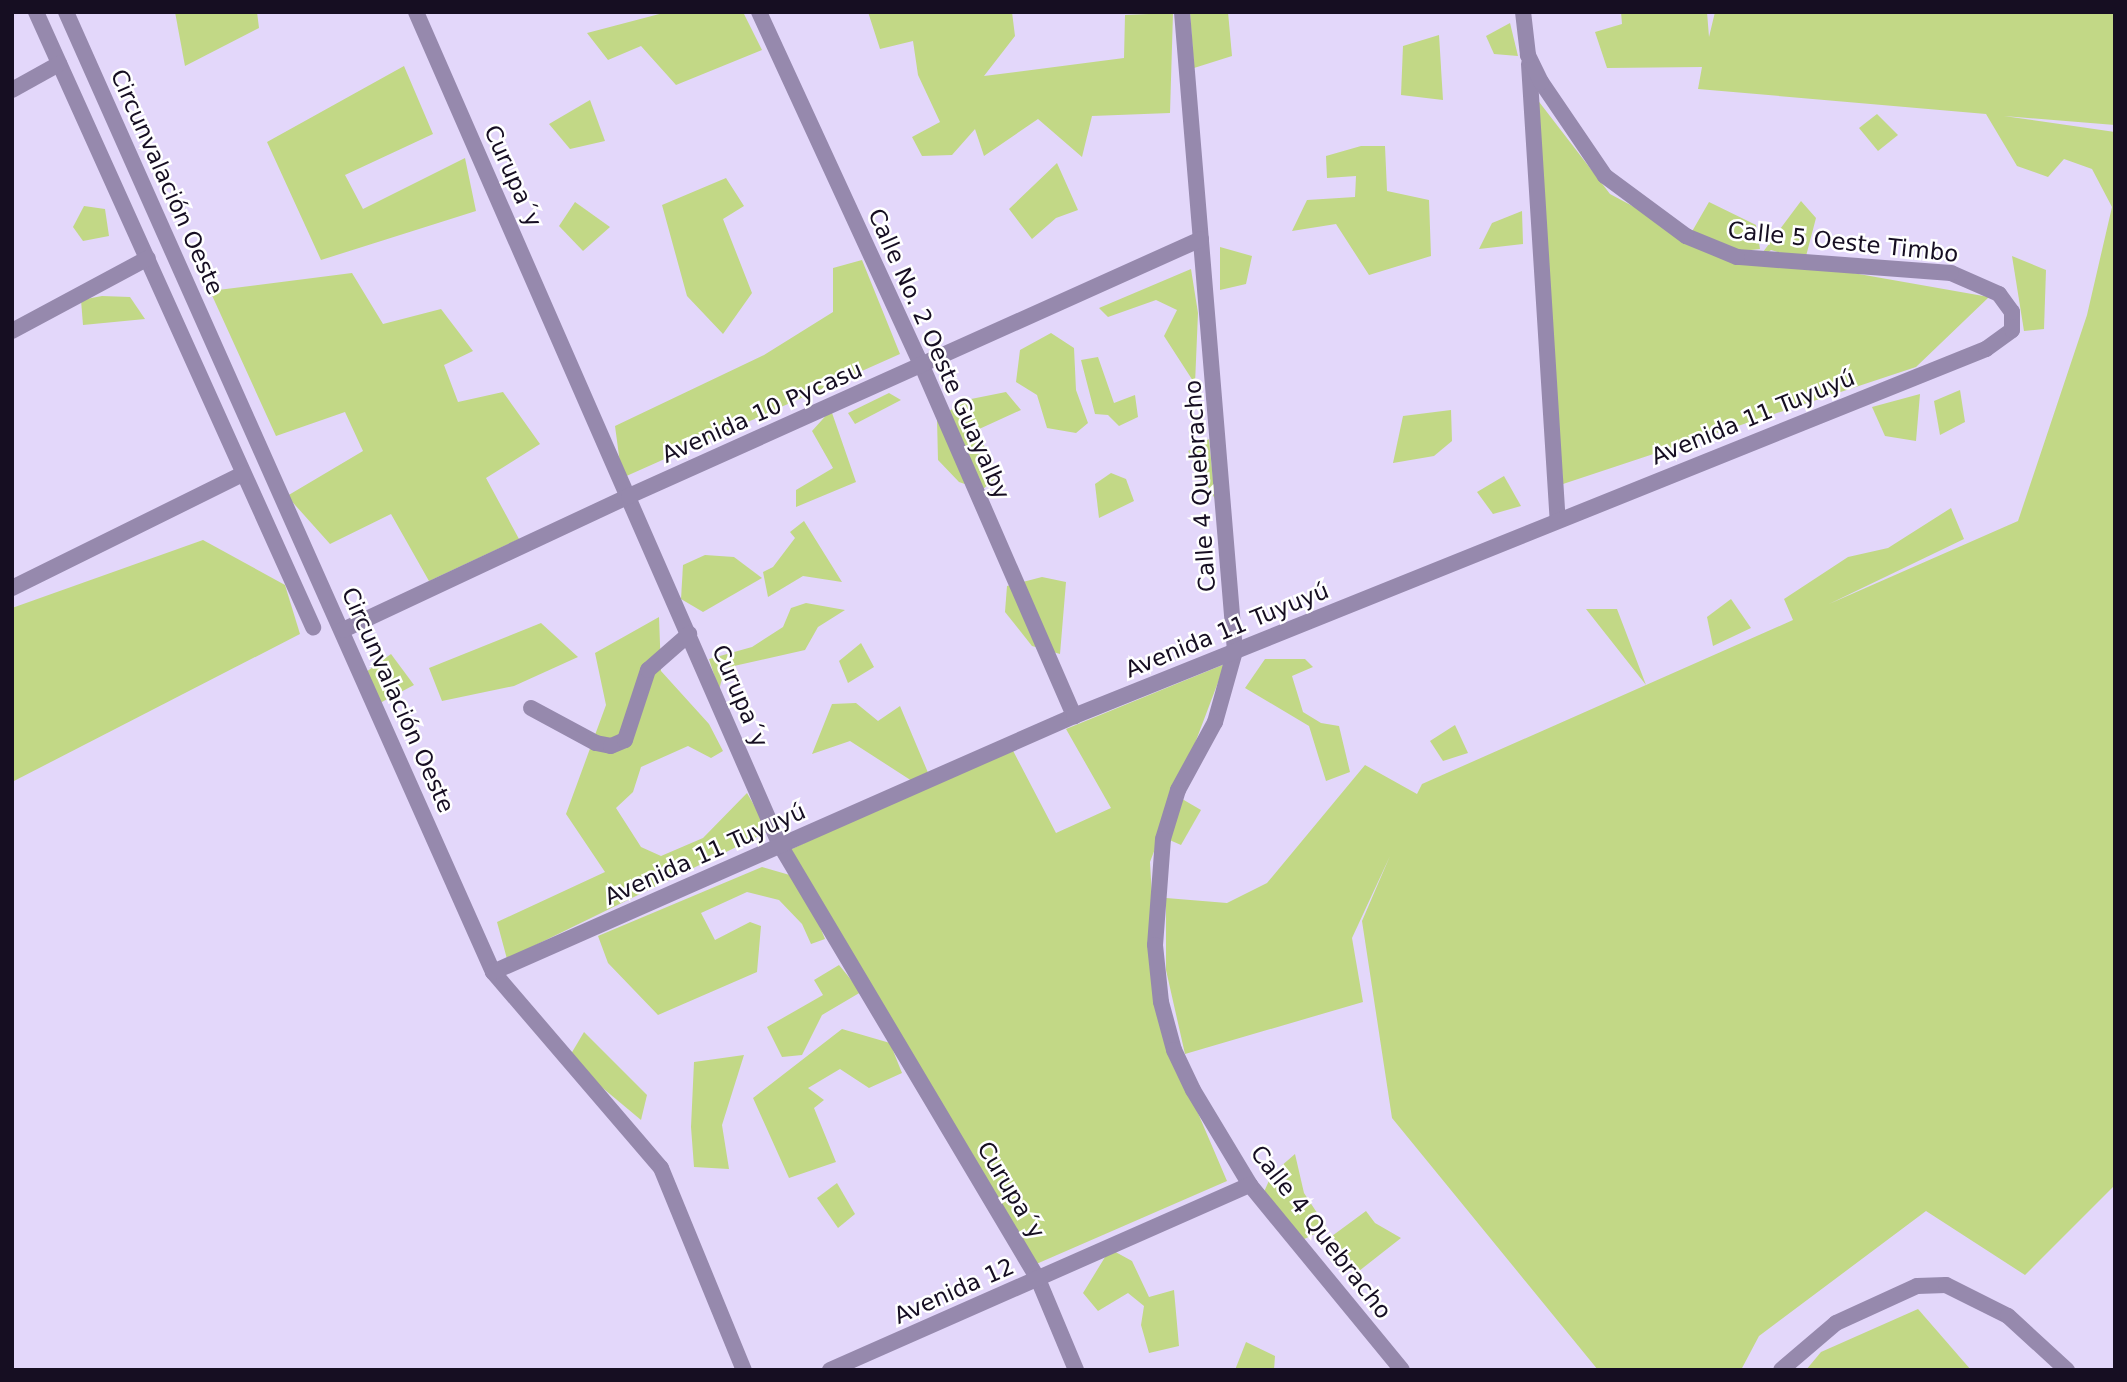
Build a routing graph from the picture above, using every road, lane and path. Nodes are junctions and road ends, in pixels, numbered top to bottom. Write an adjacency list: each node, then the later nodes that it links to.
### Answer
1 (36, 12): 8 (street)
2 (67, 12): 20 (street, Circunvalación Oeste)
3 (416, 12): 16 (street, Curupa´y)
4 (758, 12): 14 (street, Calle No. 2 Oeste Guayalby)
5 (1182, 12): 10 (street, Calle 4 Quebracho)
6 (1523, 12): 7 (street, Calle 5 Oeste Timbo)
7 (1528, 55): 13 (street, Calle 5 Oeste Timbo); 17 (street)
8 (59, 64): 9 (street); 11 (street)
9 (12, 90)
10 (1201, 239): 14 (street, Avenida 10 Pycasu); 22 (street, Calle 4 Quebracho)
11 (148, 258): 12 (street); 15 (street)
12 (12, 331)
13 (1986, 349): 17 (street, Avenida 11 Tuyuyú)
14 (922, 366): 16 (street, Avenida 10 Pycasu); 24 (street, Calle No. 2 Oeste Guayalby)
15 (243, 474): 18 (street); 19 (street)
16 (629, 496): 20 (street, Avenida 10 Pycasu); 21 (street, Curupa´y)
17 (1558, 519): 22 (street, Avenida 11 Tuyuyú)
18 (12, 587)
19 (313, 627)
20 (343, 630): 26 (street, Circunvalación Oeste)
21 (689, 634): 23 (street); 25 (street, Curupa´y)
22 (1235, 652): 24 (street, Avenida 11 Tuyuyú); 27 (street, Calle 4 Quebracho)
23 (531, 708)
24 (1074, 716): 25 (street, Avenida 11 Tuyuyú)
25 (780, 845): 26 (street, Avenida 11 Tuyuyú); 28 (street, Curupa´y)
26 (493, 972): 29 (street, Circunvalación Oeste)
27 (1250, 1185): 28 (street, Avenida 12); 32 (street, Calle 4 Quebracho)
28 (1038, 1279): 30 (street, Avenida 12); 31 (street, Curupa´y)
29 (744, 1370)
30 (830, 1370)
31 (1076, 1370)
32 (1402, 1370)
33 (1781, 1370): 34 (street)
34 (2067, 1370)

